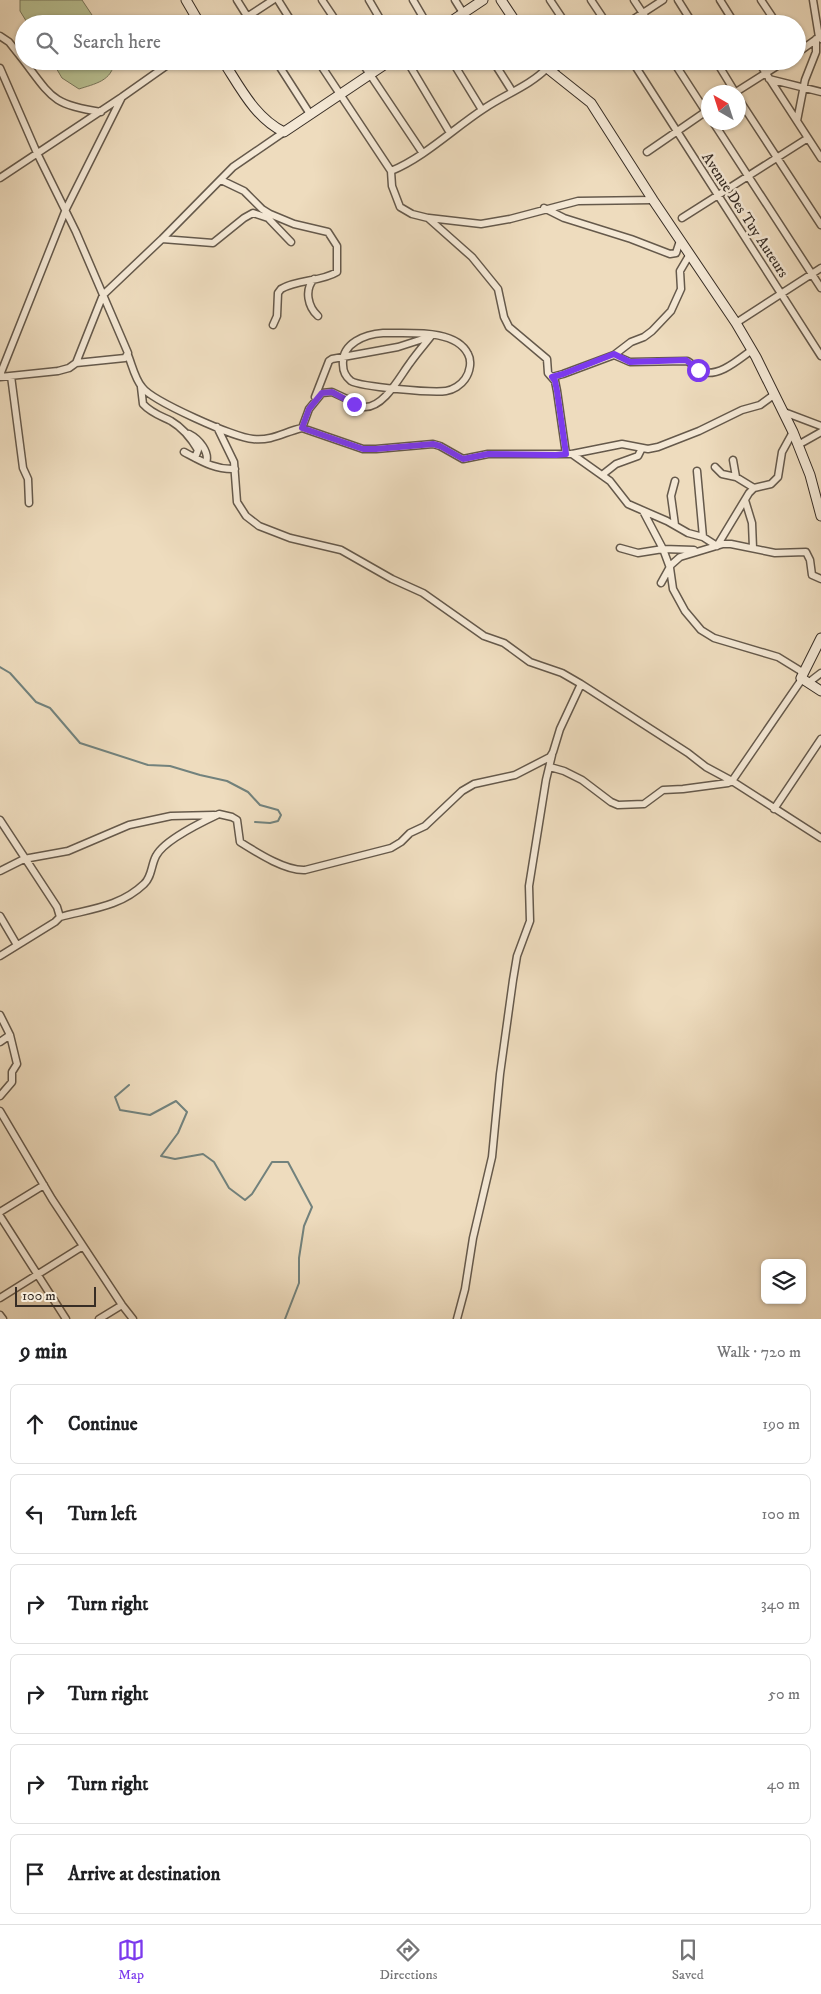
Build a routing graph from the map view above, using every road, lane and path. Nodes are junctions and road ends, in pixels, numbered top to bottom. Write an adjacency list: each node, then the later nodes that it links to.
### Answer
1 (186, 0): 21 (street)
2 (237, 0): 22 (street)
3 (273, 0): 23 (street)
4 (278, 0): 24 (street)
5 (322, 0): 25 (street)
6 (368, 0): 26 (street)
7 (413, 0): 27 (street)
8 (455, 0): 19 (street)
9 (483, 0): 19 (street)
10 (501, 0): 29 (street)
11 (550, 0): 30 (street)
12 (591, 0): 31 (street)
13 (634, 0): 20 (street)
14 (663, 0): 20 (street)
15 (678, 0): 33 (street)
16 (720, 0): 34 (street)
17 (761, 0): 35 (street)
18 (813, 0): 37 (street)
19 (464, 13): 28 (street)
20 (643, 13): 32 (street)
21 (195, 15)
22 (246, 15)
23 (249, 15)
24 (288, 15)
25 (332, 15)
26 (377, 15)
27 (422, 15)
28 (461, 15)
29 (511, 15)
30 (560, 15)
31 (601, 15)
32 (640, 15)
33 (687, 15)
34 (729, 15)
35 (771, 15)
36 (0, 36): 39 (street)
37 (819, 38): 38 (street); 62 (street)
38 (806, 47)
39 (15, 50)
40 (30, 70): 70 (street)
41 (161, 70): 66 (street)
42 (229, 70): 76 (street)
43 (282, 70): 71 (street)
44 (324, 70): 65 (street)
45 (366, 70): 58 (street)
46 (376, 70): 58 (street)
47 (412, 70): 77 (street)
48 (458, 70): 68 (street)
49 (499, 70): 63 (street)
50 (543, 70): 63 (street)
51 (551, 70): 89 (street)
52 (638, 70): 75 (street, Avenue Des Tuy Auteurs)
53 (679, 70): 67 (street)
54 (722, 70): 60 (street)
55 (763, 70): 59 (street)
56 (775, 70): 59 (street)
57 (0, 71): 81 (street)
58 (369, 75): 65 (street); 79 (street)
59 (767, 77): 61 (street); 62 (street); 73 (street)
60 (731, 85)
61 (746, 87)
62 (804, 87): 64 (street); 73 (street)
63 (512, 91): 68 (street)
64 (821, 92)
65 (340, 94): 71 (street); 84 (street)
66 (122, 98): 70 (street); 91 (street)
67 (701, 102)
68 (482, 110): 77 (street)
69 (746, 110): 82 (street)
70 (101, 112): 81 (street)
71 (310, 114): 76 (street)
72 (701, 116): 75 (street)
73 (797, 121): 78 (street)
74 (718, 130): 85 (street)
75 (676, 131): 80 (street); 88 (street, Avenue Des Tuy Auteurs)
76 (284, 132): 87 (street)
77 (450, 133): 79 (street)
78 (808, 138): 82 (street); 83 (street)
79 (422, 152): 84 (street)
80 (647, 152)
81 (37, 153): 86 (street); 91 (street)
82 (778, 157): 85 (street); 94 (street)
83 (821, 158)
84 (391, 171): 92 (street)
85 (748, 176): 88 (street); 100 (street)
86 (0, 178)
87 (221, 180): 95 (street); 101 (street)
88 (717, 195): 93 (street); 103 (street, Avenue Des Tuy Auteurs)
89 (653, 200): 90 (street); 96 (street)
90 (544, 208): 92 (street); 96 (street)
91 (66, 210): 104 (street); 115 (street)
92 (428, 218): 117 (street)
93 (682, 218)
94 (821, 224)
95 (162, 239): 97 (street); 104 (street)
96 (680, 241): 98 (street)
97 (291, 242)
98 (690, 254): 106 (street); 110 (street)
99 (821, 268): 100 (street)
100 (812, 274): 102 (street); 103 (street)
101 (314, 279): 105 (street); 107 (street)
102 (821, 288)
103 (782, 294): 106 (street); 112 (street, Avenue Des Tuy Auteurs)
104 (103, 295): 111 (street); 114 (street)
105 (318, 316)
106 (736, 324): 109 (street)
107 (273, 325)
108 (432, 335): 113 (street); 113 (street); 119 (street); 119 (street)
109 (752, 350): 110 (street); 120 (street)
110 (614, 354): 117 (street)
111 (128, 355): 114 (street); 118 (street)
112 (821, 356)
113 (343, 358): 119 (street); 121 (street)
114 (76, 363): 116 (street)
115 (0, 376): 116 (street)
116 (11, 376): 144 (street)
117 (552, 377): 132 (street)
118 (141, 386): 124 (street); 128 (street)
119 (393, 387): 121 (street)
120 (775, 394): 122 (street); 130 (street)
121 (313, 402): 125 (street)
122 (784, 412): 123 (street); 126 (street)
123 (821, 426)
124 (217, 427): 125 (street); 137 (street)
125 (302, 428): 132 (street)
126 (793, 432): 129 (street); 142 (street)
127 (821, 432): 129 (street)
128 (186, 433): 133 (street); 135 (street)
129 (798, 445): 146 (street)
130 (642, 448): 132 (street); 139 (street)
131 (184, 452): 133 (street)
132 (569, 454): 139 (street)
133 (195, 458): 135 (street)
134 (733, 460): 140 (street)
135 (206, 463): 137 (street)
136 (715, 467): 140 (street)
137 (235, 469): 160 (street)
138 (696, 471): 148 (street)
139 (602, 474): 145 (street)
140 (736, 477): 142 (street)
141 (675, 481): 147 (street)
142 (754, 488): 143 (street)
143 (745, 500): 149 (street); 151 (street)
144 (29, 503)
145 (643, 511): 147 (street); 152 (street)
146 (821, 516)
147 (675, 525): 148 (street)
148 (703, 537): 149 (street)
149 (717, 546): 151 (street); 153 (street)
150 (620, 548): 152 (street)
151 (753, 548): 155 (street)
152 (663, 549): 153 (street); 154 (street)
153 (705, 549): 154 (street)
154 (670, 568): 156 (street); 159 (street)
155 (821, 579)
156 (661, 583)
157 (821, 638): 159 (street)
158 (821, 673): 159 (street)
159 (804, 678): 161 (street); 165 (street)
160 (581, 684): 163 (street); 165 (street)
161 (821, 691)
162 (821, 739): 166 (street)
163 (552, 755): 164 (street); 167 (street)
164 (550, 767): 165 (street); 195 (street)
165 (732, 781): 166 (street)
166 (774, 808): 169 (street)
167 (219, 814): 170 (street); 173 (street)
168 (0, 820): 170 (street)
169 (820, 834)
170 (24, 859): 171 (street); 173 (street)
171 (0, 871)
172 (0, 916): 174 (street)
173 (60, 917): 174 (street)
174 (17, 945): 175 (street)
175 (0, 956)
176 (0, 1015): 177 (street)
177 (10, 1035): 178 (street); 179 (street)
178 (0, 1042)
179 (0, 1096)
180 (0, 1111): 181 (street)
181 (7, 1123): 182 (street); 183 (street)
182 (0, 1127)
183 (44, 1185): 184 (street); 186 (street)
184 (0, 1212)
185 (0, 1216): 187 (street)
186 (83, 1246): 187 (street); 189 (street)
187 (38, 1274): 188 (street); 192 (street)
188 (0, 1298)
189 (122, 1305): 193 (street); 194 (street)
190 (0, 1315): 191 (street)
191 (3, 1319)
192 (66, 1319)
193 (99, 1319)
194 (133, 1319)
195 (457, 1319)

